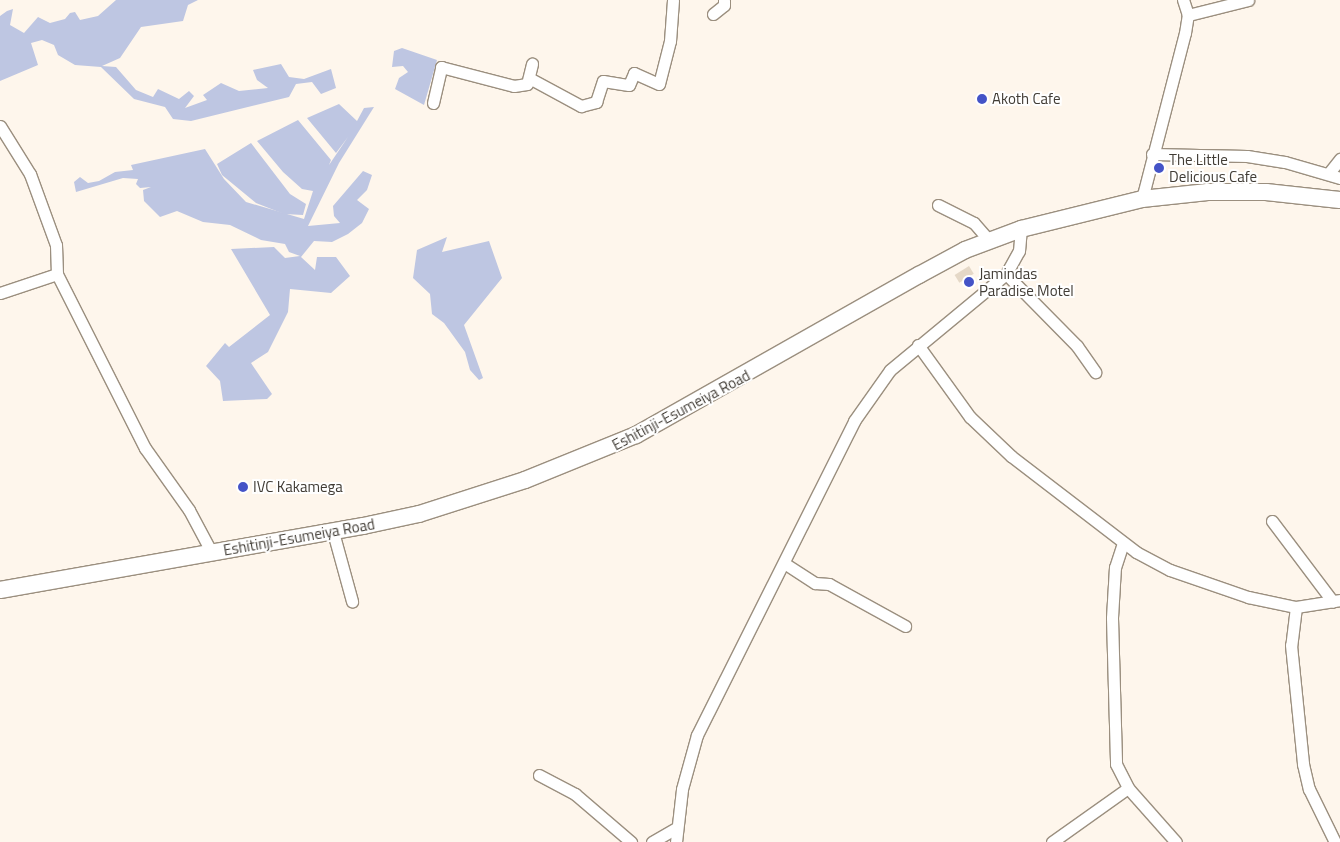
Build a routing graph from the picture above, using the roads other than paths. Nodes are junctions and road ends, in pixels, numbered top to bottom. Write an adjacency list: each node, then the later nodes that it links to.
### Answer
1 (673, 0): 8 (street)
2 (724, 0): 5 (street)
3 (1183, 0): 6 (street)
4 (1248, 0): 6 (street)
5 (713, 14)
6 (1188, 15): 11 (street)
7 (532, 64): 8 (street)
8 (531, 79): 9 (street)
9 (433, 103)
10 (0, 126): 20 (street)
11 (1152, 154): 13 (street); 15 (street)
12 (1340, 159): 13 (street)
13 (1329, 173): 14 (street)
14 (1340, 178)
15 (1142, 199): 16 (highway, Eshitinji-Esumeiya Road); 18 (highway, Eshitinji-Esumeiya Road)
16 (1340, 200)
17 (938, 205): 19 (street)
18 (1021, 229): 19 (highway, Eshitinji-Esumeiya Road); 21 (street)
19 (989, 240): 26 (highway, Eshitinji-Esumeiya Road)
20 (57, 274): 22 (street); 28 (street)
21 (1006, 274): 23 (street); 24 (street)
22 (0, 293)
23 (918, 345): 27 (street); 29 (street)
24 (1095, 372)
25 (1272, 521): 32 (street)
26 (333, 532): 28 (highway, Eshitinji-Esumeiya Road); 31 (street)
27 (1123, 544): 33 (street); 36 (street)
28 (212, 553): 30 (highway, Eshitinji-Esumeiya Road)
29 (784, 562): 34 (street); 37 (street)
30 (0, 590)
31 (352, 601)
32 (1336, 601): 33 (street)
33 (1296, 607): 43 (street)
34 (905, 626)
35 (539, 775): 38 (street)
36 (1128, 788): 41 (street); 42 (street)
37 (676, 828): 39 (street); 40 (street)
38 (631, 842)
39 (652, 842)
40 (676, 842)
41 (1052, 842)
42 (1176, 842)
43 (1335, 842)

